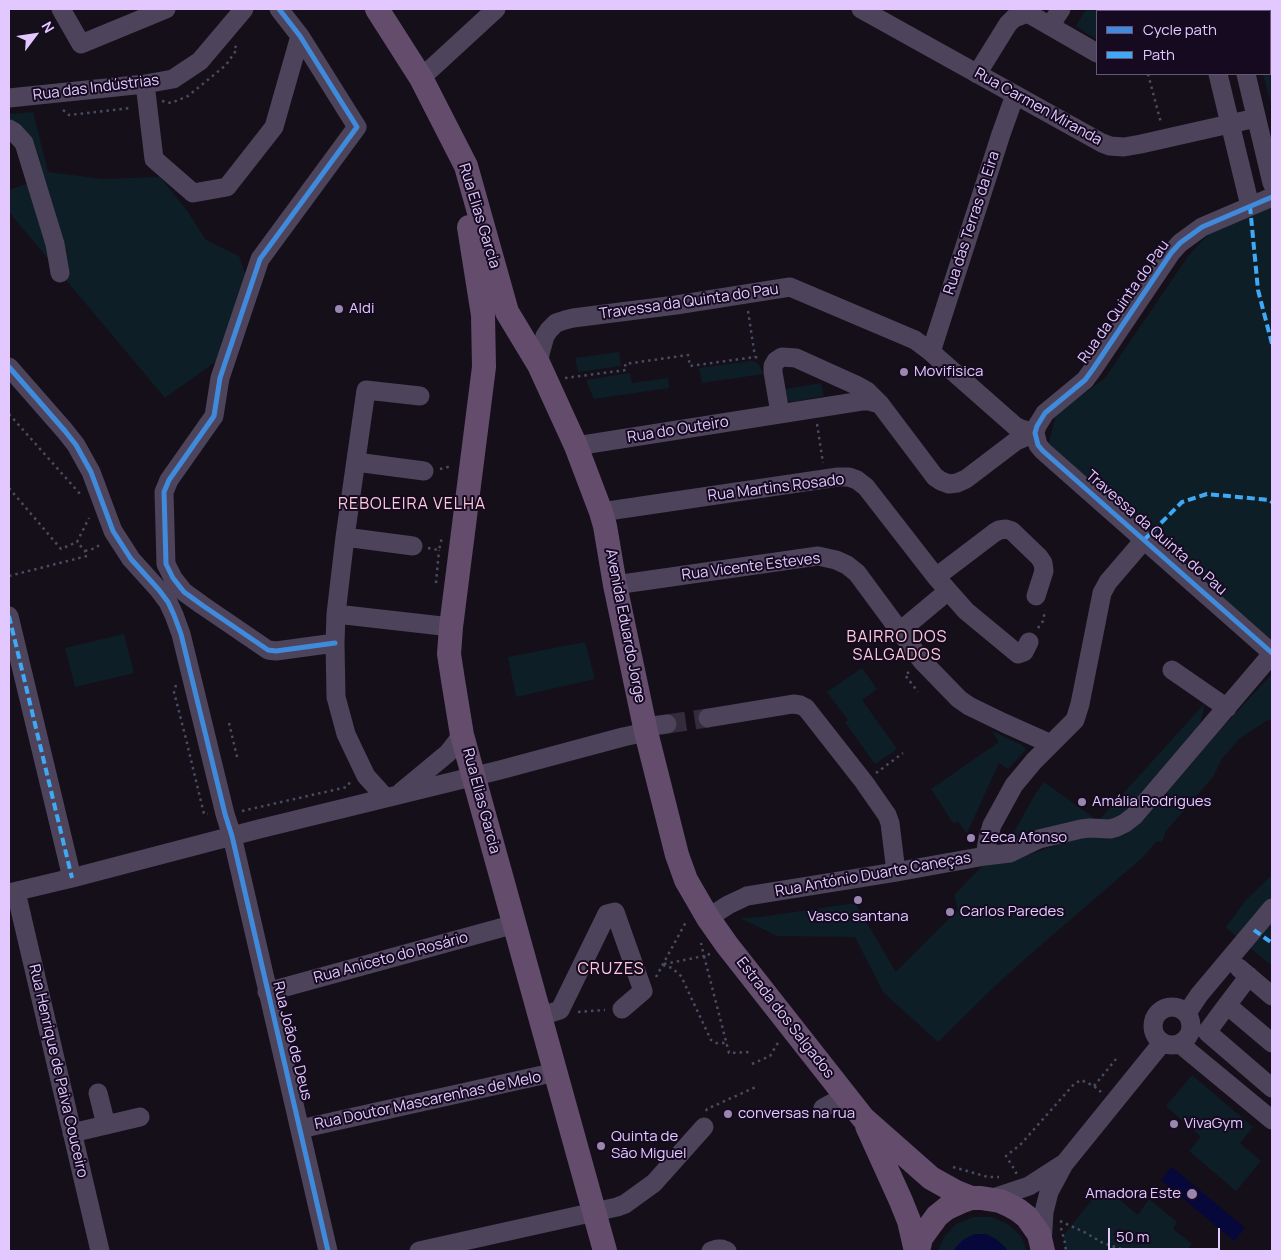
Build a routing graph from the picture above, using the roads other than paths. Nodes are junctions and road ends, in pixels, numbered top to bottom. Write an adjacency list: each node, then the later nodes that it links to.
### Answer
1 (61, 9): 2 (street)
2 (166, 9)
3 (244, 9): 18 (street, Rua das Indústrias)
4 (279, 9): 12 (street)
5 (363, 9): 28 (main road, Rua Elias Garcia)
6 (377, 9): 17 (main road, Rua Elias Garcia)
7 (496, 9): 17 (street)
8 (861, 9): 10 (street, Rua Carmen Miranda)
9 (1061, 9): 11 (street)
10 (889, 15): 14 (street, Rua Carmen Miranda)
11 (1050, 26): 13 (street); 14 (street)
12 (300, 36): 18 (street); 51 (street)
13 (1096, 52)
14 (977, 74): 19 (street, Rua Carmen Miranda)
15 (1218, 75): 22 (street)
16 (1246, 75): 21 (street)
17 (421, 78): 29 (main road, Rua Elias Garcia)
18 (145, 84): 20 (street, Rua das Indústrias)
19 (1015, 94): 22 (street, Rua Carmen Miranda); 30 (street, Rua das Terras da Eira)
20 (9, 98)
21 (1256, 118): 22 (street, Rua Carmen Miranda); 24 (street)
22 (1230, 124): 26 (street)
23 (9, 129): 27 (street)
24 (1272, 183)
25 (1272, 197): 26 (street, Rua da Quinta do Pau)
26 (1250, 206): 36 (street, Rua da Quinta do Pau)
27 (60, 273)
28 (484, 340): 29 (main road); 49 (main road, Rua Elias Garcia)
29 (524, 340): 32 (main road, Avenida Eduardo Jorge)
30 (931, 352): 32 (street, Travessa da Quinta do Pau); 36 (street, Travessa da Quinta do Pau)
31 (9, 367): 62 (street, Rua João de Deus)
32 (542, 373): 37 (main road, Avenida Eduardo Jorge)
33 (420, 396): 38 (street)
34 (880, 404): 35 (street, Rua do Outeiro); 35 (street); 36 (street)
35 (780, 414): 37 (street, Rua do Outeiro)
36 (1036, 429): 42 (street, Travessa da Quinta do Pau)
37 (576, 446): 40 (main road, Avenida Eduardo Jorge)
38 (356, 462): 39 (street); 41 (street)
39 (424, 472)
40 (601, 512): 44 (street, Rua Martins Rosado); 45 (main road, Avenida Eduardo Jorge)
41 (345, 537): 43 (street); 47 (street)
42 (1144, 540): 53 (street, Travessa da Quinta do Pau); 59 (street, Rua António Duarte Caneças)
43 (414, 546)
44 (942, 584): 46 (street); 50 (street); 52 (street, Rua Martins Rosado)
45 (616, 585): 50 (street, Rua Vicente Esteves); 57 (main road, Avenida Eduardo Jorge)
46 (1036, 596)
47 (336, 614): 49 (street); 51 (street)
48 (9, 616): 65 (street)
49 (450, 628): 58 (main road, Rua Elias Garcia)
50 (900, 631): 59 (street, Rua Vicente Esteves)
51 (334, 642): 61 (street)
52 (1029, 642)
53 (1272, 653): 55 (street, Travessa da Quinta do Pau)
54 (1172, 670): 55 (street)
55 (1227, 708): 63 (street, Travessa da Quinta do Pau)
56 (708, 718): 64 (street)
57 (653, 728): 60 (street); 68 (main road, Avenida Eduardo Jorge)
58 (462, 735): 60 (main road, Rua Elias Garcia); 61 (street)
59 (1046, 748): 63 (street, Rua António Duarte Caneças)
60 (474, 776): 61 (street); 69 (main road, Rua Elias Garcia)
61 (392, 796): 62 (street)
62 (232, 836): 65 (street); 72 (street, Rua João de Deus)
63 (985, 856): 64 (street, Rua António Duarte Caneças)
64 (896, 872): 68 (street, Rua António Duarte Caneças)
65 (72, 878): 66 (street)
66 (12, 893): 91 (street, Rua Henrique de Paiva Couceiro)
67 (1272, 908): 70 (street)
68 (703, 910): 83 (main road, Estrada dos Salgados)
69 (515, 924): 72 (street, Rua Aniceto do Rosário); 76 (main road, Rua Elias Garcia)
70 (1229, 959): 71 (street); 77 (street)
71 (1249, 976): 73 (street); 74 (street)
72 (267, 992): 90 (street, Rua João de Deus)
73 (1272, 996)
74 (1226, 1005): 79 (street); 81 (street)
75 (622, 1009): 76 (street)
76 (550, 1013): 80 (main road, Rua Elias Garcia)
77 (1187, 1013): 78 (street); 78 (street)
78 (1171, 1043): 87 (street); 92 (street)
79 (1272, 1043)
80 (556, 1072): 90 (street, Rua Doutor Mascarenhas de Melo); 94 (main road, Rua Elias Garcia)
81 (1272, 1088)
82 (98, 1093): 88 (street)
83 (845, 1096): 84 (street); 86 (main road, Estrada dos Salgados)
84 (824, 1108)
85 (140, 1117): 88 (street)
86 (863, 1118): 93 (main road, Estrada dos Salgados); 102 (main road, Estrada dos Salgados)
87 (1272, 1120)
88 (106, 1125): 91 (street)
89 (704, 1127): 94 (street)
90 (300, 1129): 97 (street, Rua João de Deus)
91 (72, 1133): 96 (street, Rua Henrique de Paiva Couceiro)
92 (1064, 1164): 93 (street); 95 (street)
93 (980, 1199): 95 (main road, Estrada dos Salgados); 102 (main road)
94 (594, 1213): 98 (street); 99 (main road, Rua Elias Garcia)
95 (1043, 1249)
96 (100, 1251)
97 (328, 1251)
98 (419, 1251)
99 (605, 1251)
100 (710, 1251): 101 (street)
101 (727, 1251)
102 (917, 1251)

